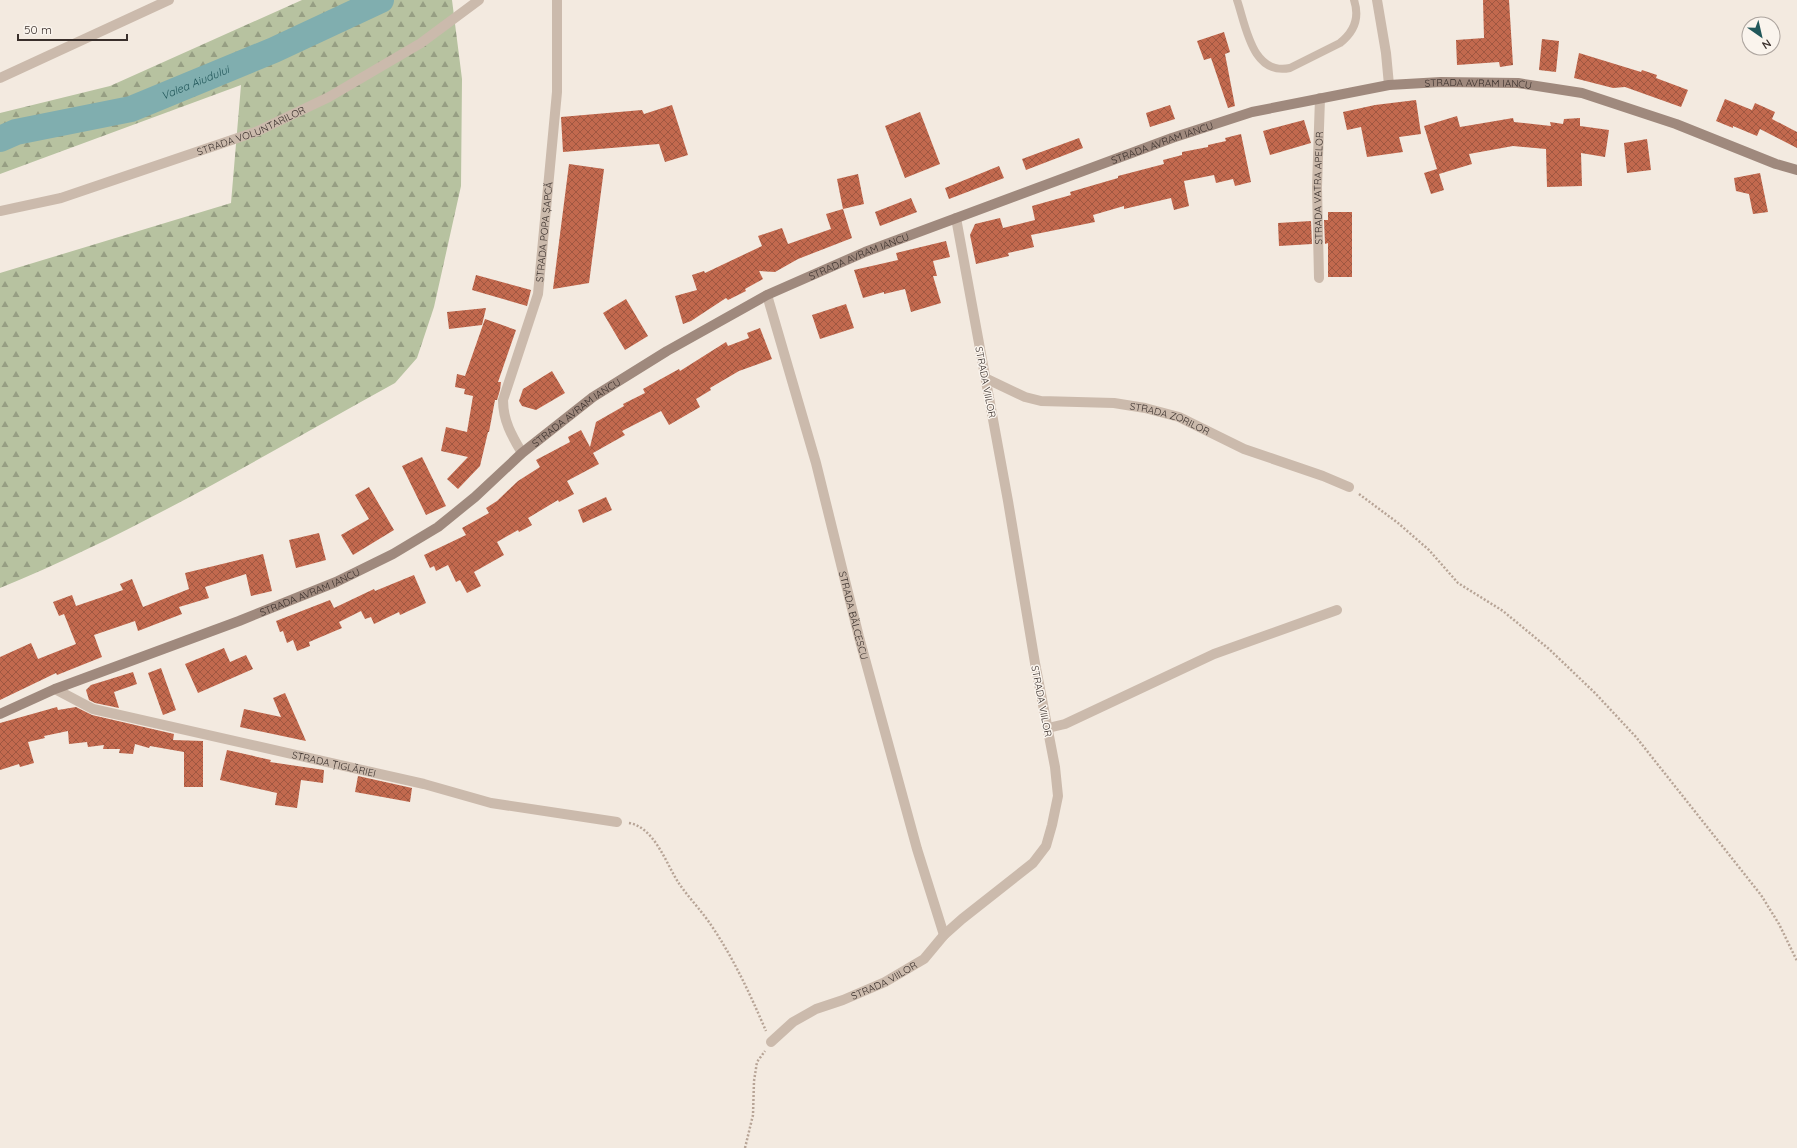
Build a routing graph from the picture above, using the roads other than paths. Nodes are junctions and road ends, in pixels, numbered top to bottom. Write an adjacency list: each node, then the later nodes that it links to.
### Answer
1 (169, 0): 7 (street)
2 (479, 0): 11 (street, STRADA VOLUNTARILOR)
3 (557, 0): 16 (street, STRADA POPA ȘAPCĂ)
4 (1237, 0): 5 (lane)
5 (1354, 0)
6 (1377, 0): 8 (street)
7 (0, 78)
8 (1389, 85): 9 (main road, STRADA AVRAM IANCU); 10 (main road, STRADA AVRAM IANCU)
9 (1320, 98): 12 (main road, STRADA AVRAM IANCU); 13 (street, STRADA VATRA APELOR)
10 (1797, 170)
11 (0, 211)
12 (956, 218): 14 (main road, STRADA AVRAM IANCU); 15 (street, STRADA VIILOR)
13 (1319, 278)
14 (767, 295): 16 (main road, STRADA AVRAM IANCU); 23 (street, STRADA BĂLCESCU)
15 (985, 378): 17 (street, STRADA ZORILOR); 21 (street, STRADA VIILOR)
16 (522, 453): 19 (main road, STRADA AVRAM IANCU)
17 (1349, 486)
18 (1337, 610): 21 (street)
19 (55, 689): 20 (main road, STRADA AVRAM IANCU); 22 (street, STRADA ȚIGLĂRIEI)
20 (0, 714)
21 (1048, 728): 23 (street, STRADA VIILOR)
22 (617, 822)
23 (944, 935): 24 (street, STRADA VIILOR)
24 (771, 1042)

